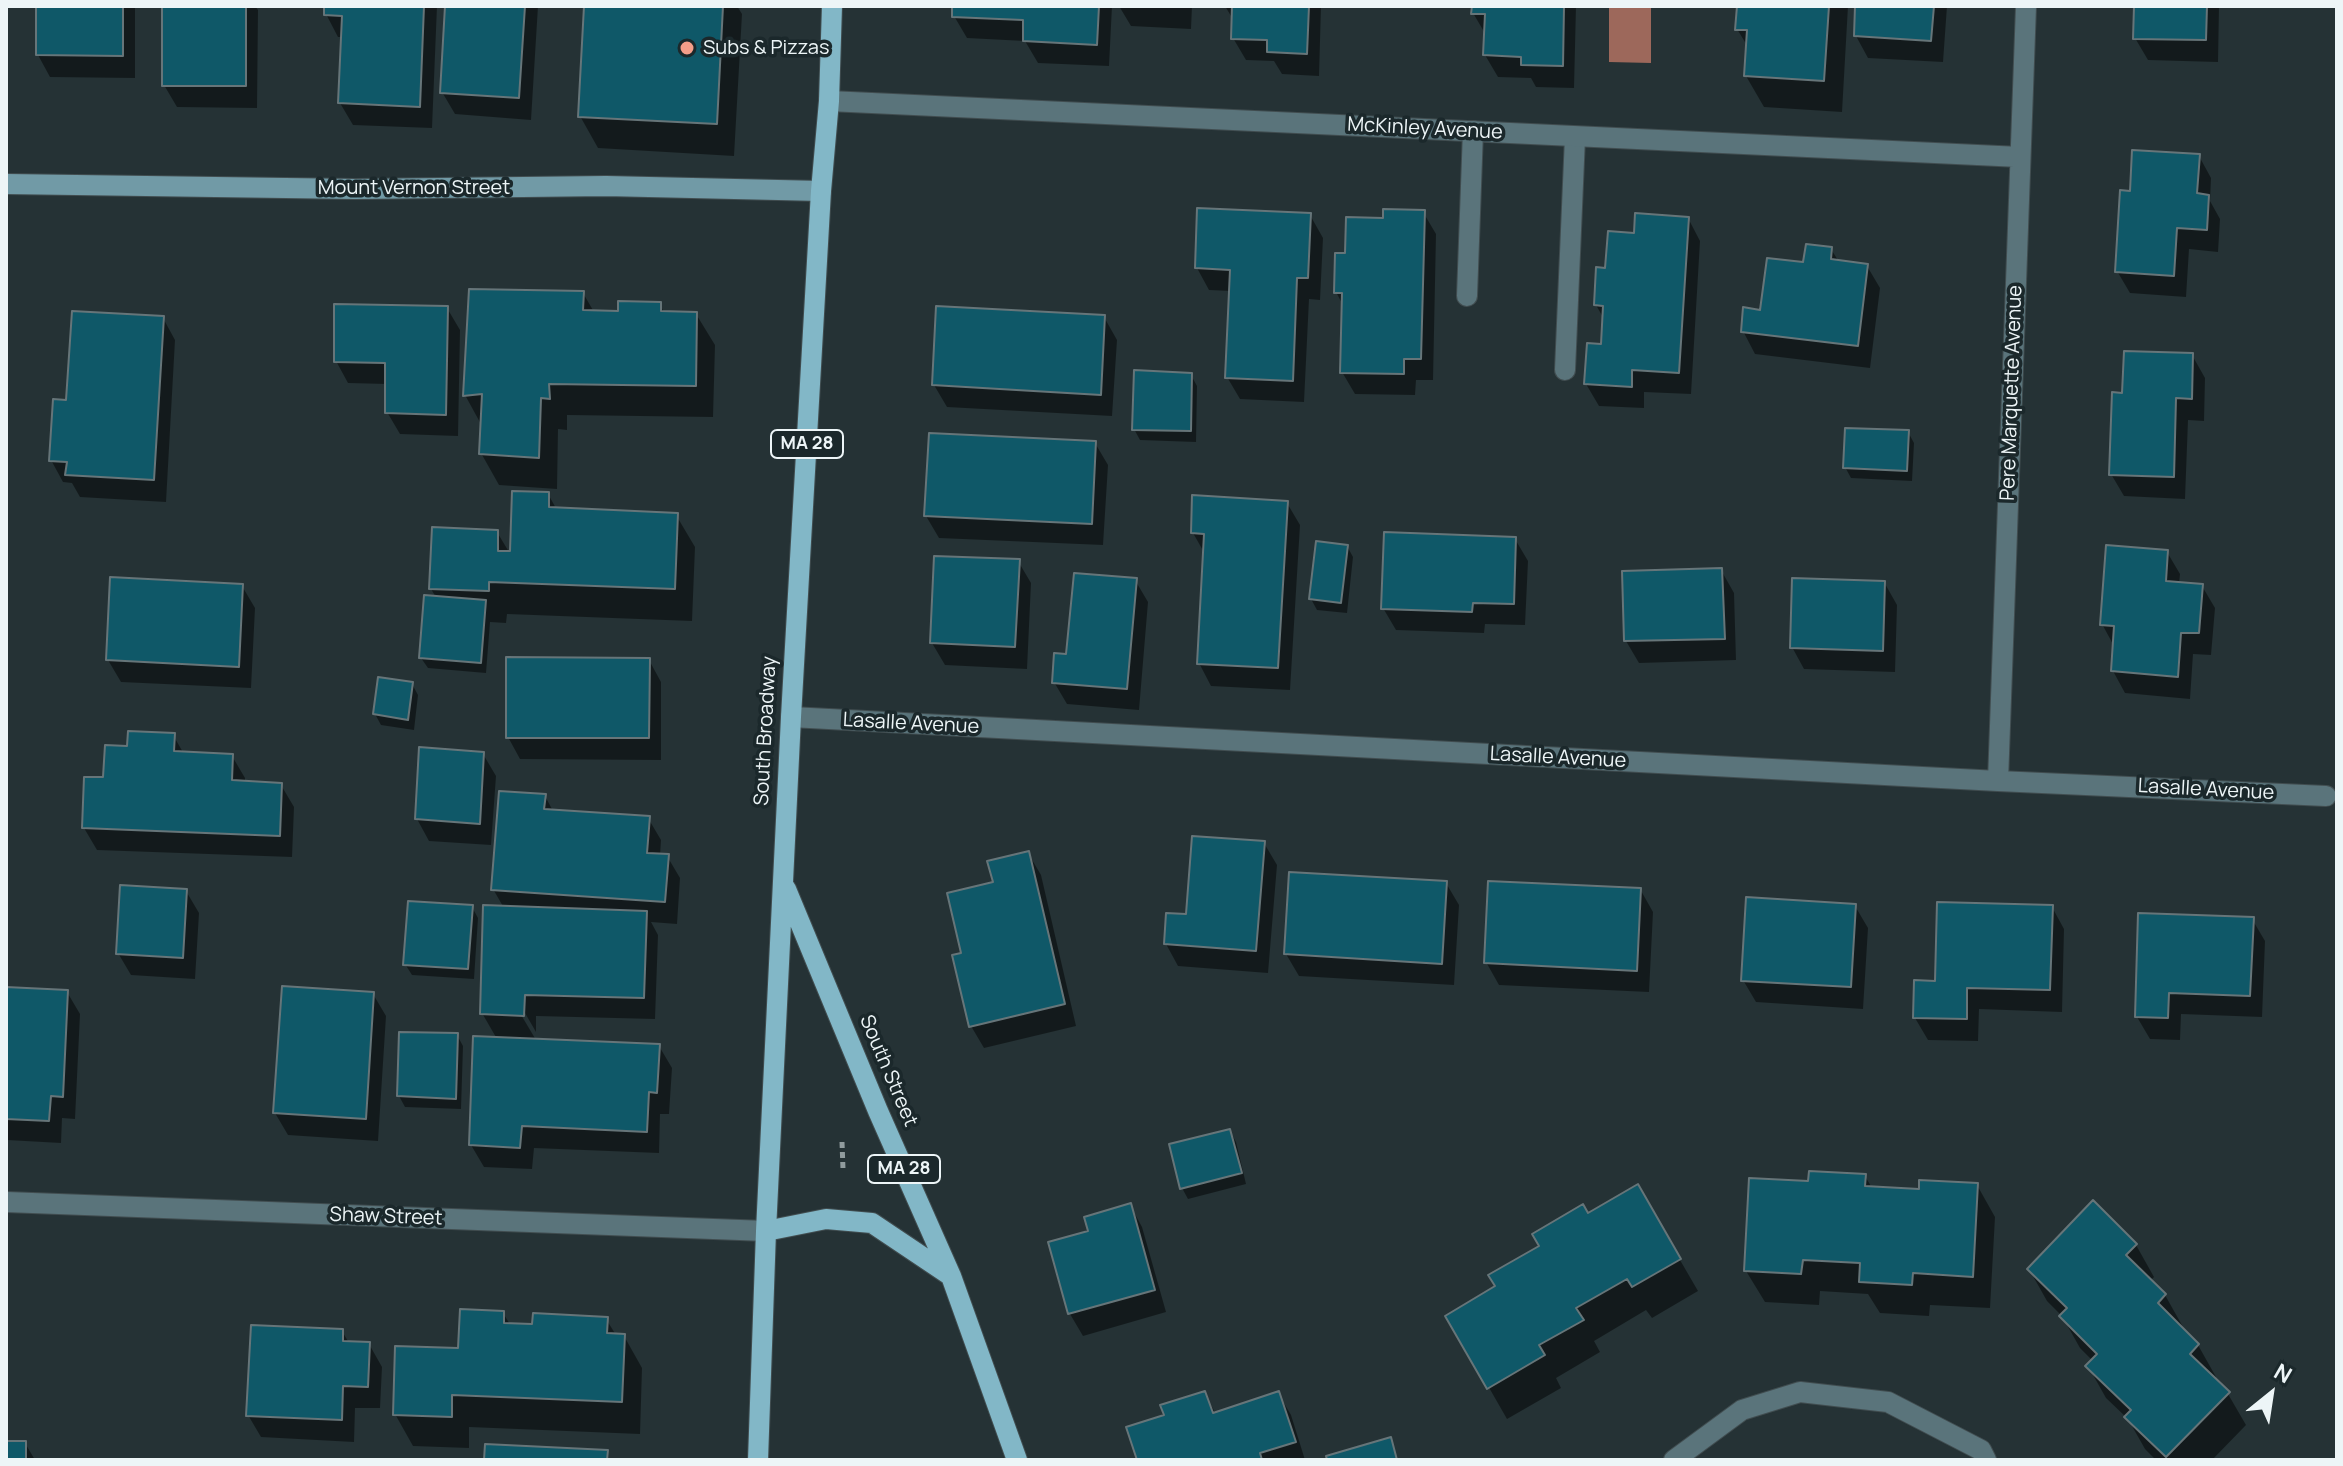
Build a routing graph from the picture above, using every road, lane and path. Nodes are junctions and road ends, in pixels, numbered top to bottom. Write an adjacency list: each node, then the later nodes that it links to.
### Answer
1 (832, 6): 3 (main road, South Broadway / MA 28)
2 (2026, 6): 6 (street, Pere Marquette Avenue)
3 (829, 101): 4 (street, McKinley Avenue); 8 (main road, South Broadway / MA 28)
4 (1473, 131): 5 (street, McKinley Avenue); 9 (street)
5 (1575, 137): 6 (street, McKinley Avenue); 10 (street)
6 (2020, 157): 12 (street, Pere Marquette Avenue)
7 (6, 184): 8 (main road, Mount Vernon Street)
8 (821, 191): 11 (main road, South Broadway / MA 28)
9 (1467, 296)
10 (1565, 370)
11 (791, 717): 12 (street, Lasalle Avenue); 14 (main road, South Broadway / MA 28)
12 (1998, 781): 13 (street, Lasalle Avenue)
13 (2326, 796)
14 (783, 881): 16 (main road, South Broadway / MA 28); 17 (main road, South Street / MA 28)
15 (6, 1202): 16 (street, Shaw Street)
16 (766, 1231): 17 (main road); 18 (main road, South Broadway / MA 28)
17 (951, 1276): 19 (main road, South Street / MA 28)
18 (758, 1460)
19 (1017, 1460)
20 (1674, 1460): 21 (street)
21 (1986, 1460)

